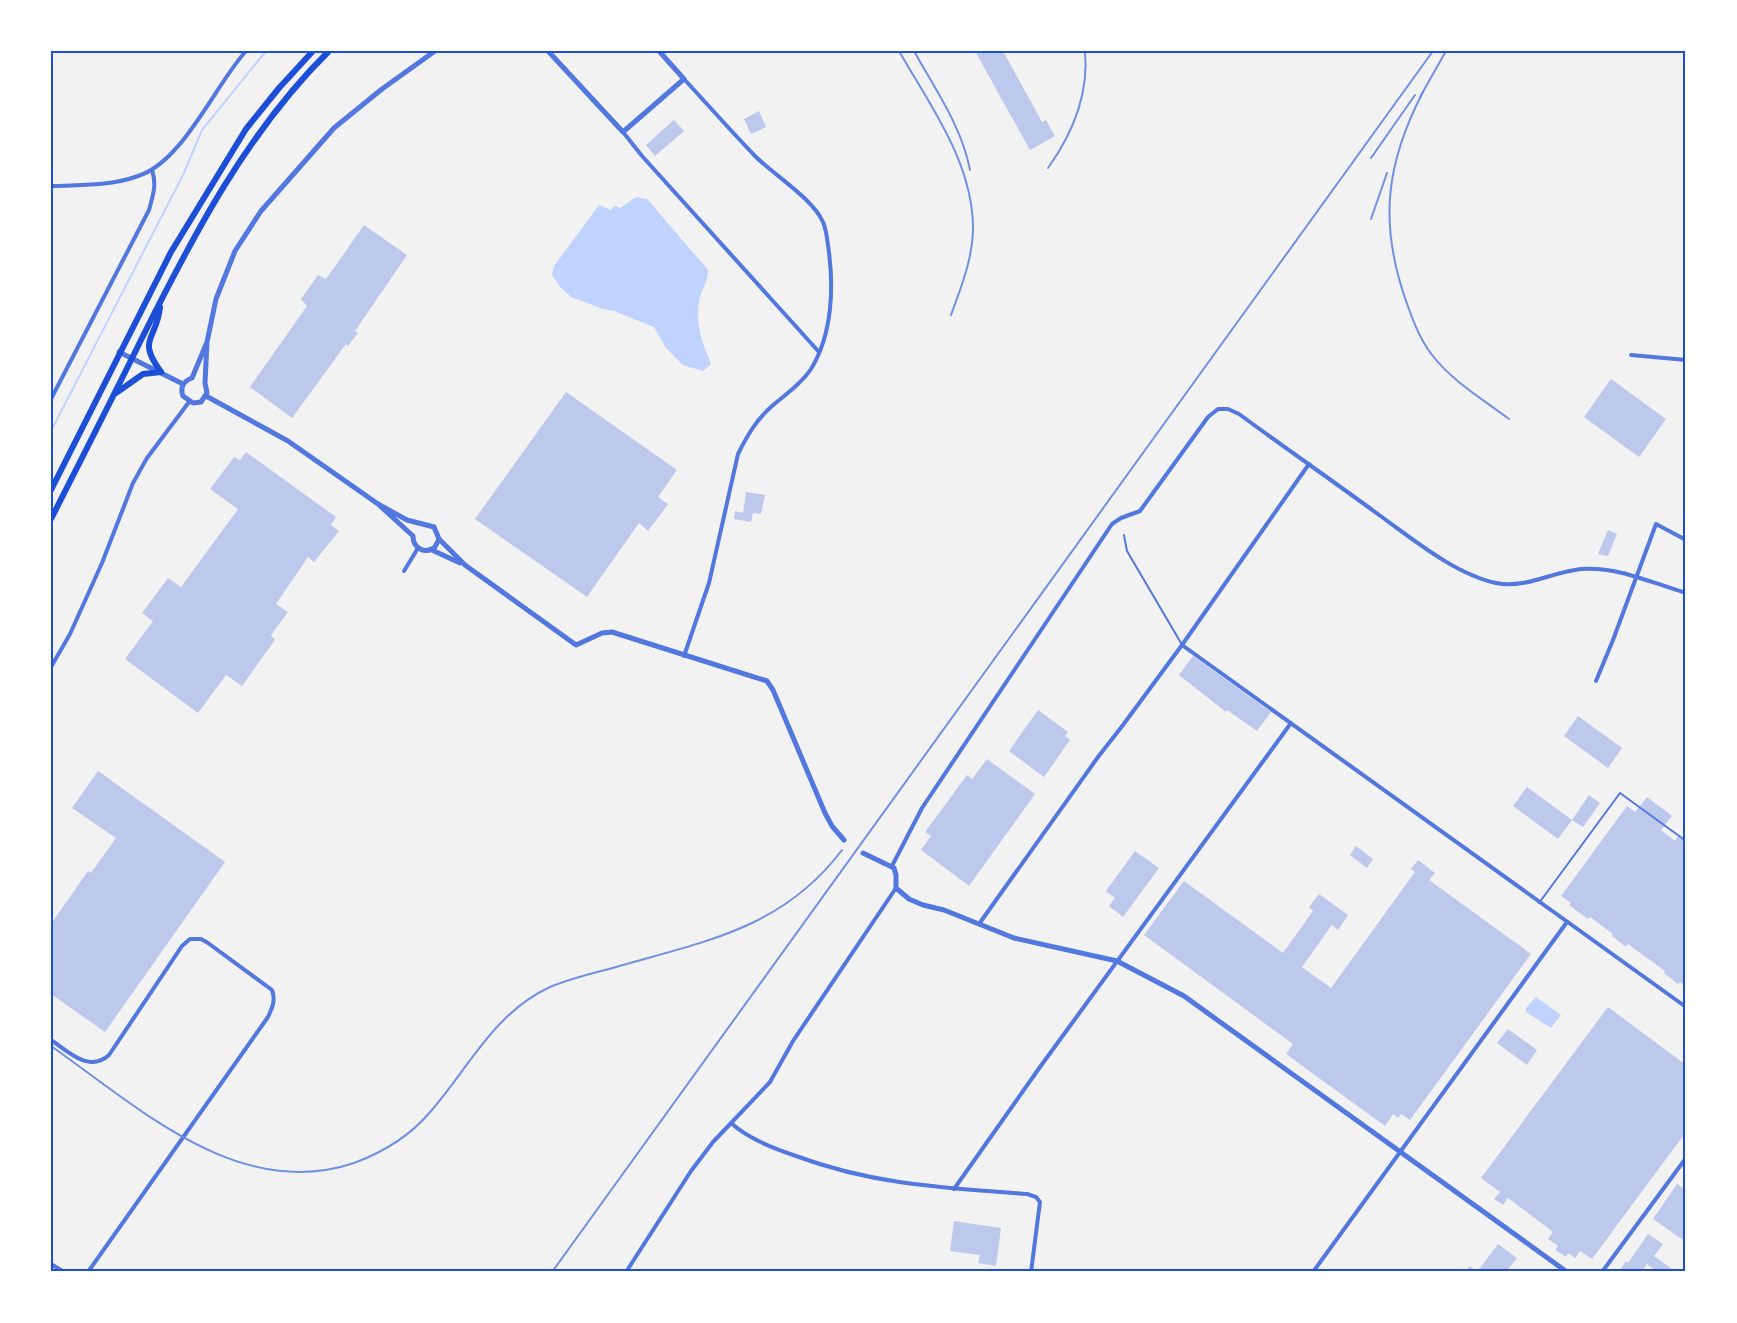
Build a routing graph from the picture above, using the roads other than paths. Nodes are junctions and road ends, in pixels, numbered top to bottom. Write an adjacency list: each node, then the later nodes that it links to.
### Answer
1 (246, 51): 9 (street)
2 (313, 51): 13 (main road)
3 (330, 51): 11 (main road)
4 (435, 51): 12 (street)
5 (548, 51): 8 (street)
6 (659, 51): 7 (street)
7 (684, 79): 8 (street); 14 (street)
8 (623, 132): 14 (street)
9 (152, 170): 10 (street); 24 (street)
10 (51, 186)
11 (160, 303): 16 (main road); 18 (main road)
12 (207, 342): 19 (street); 20 (street)
13 (119, 352): 16 (street); 27 (main road)
14 (819, 352): 42 (street)
15 (1631, 355): 17 (street)
16 (132, 358): 18 (street); 22 (main road)
17 (1686, 360)
18 (161, 372): 21 (street); 22 (main road)
19 (192, 378): 20 (street); 21 (street)
20 (205, 383): 23 (street)
21 (183, 384): 25 (street)
22 (115, 393): 29 (main road)
23 (206, 396): 25 (street); 28 (street)
24 (51, 399)
25 (189, 402): 43 (street)
26 (1309, 464): 39 (street); 41 (street); 49 (street)
27 (51, 490)
28 (378, 504): 30 (street); 32 (street)
29 (51, 519)
30 (422, 525): 32 (street); 33 (street)
31 (1124, 535): 41 (lane)
32 (413, 536): 35 (street)
33 (439, 538): 36 (street); 37 (street)
34 (1685, 539): 39 (street)
35 (418, 548): 36 (street); 38 (street)
36 (432, 550): 37 (street)
37 (465, 565): 42 (street)
38 (405, 571)
39 (1637, 577): 40 (street); 44 (street)
40 (1686, 593)
41 (1182, 645): 45 (street); 53 (street)
42 (684, 656): 46 (street)
43 (51, 667)
44 (1596, 681)
45 (1291, 723): 51 (street); 54 (street)
46 (844, 840)
47 (1686, 841): 51 (lane)
48 (863, 852): 49 (street)
49 (892, 866): 50 (street)
50 (896, 888): 53 (street); 57 (street)
51 (1539, 903): 52 (street)
52 (1567, 922): 55 (street); 58 (street)
53 (979, 925): 54 (street)
54 (1118, 961): 58 (street); 60 (street)
55 (1686, 1007)
56 (51, 1040): 63 (street)
57 (731, 1123): 60 (street); 64 (street)
58 (1398, 1152): 66 (street); 67 (street)
59 (1686, 1158): 68 (street)
60 (954, 1189): 65 (street)
61 (51, 1264): 62 (street)
62 (64, 1272)
63 (88, 1272)
64 (626, 1272)
65 (1031, 1272)
66 (1313, 1272)
67 (1567, 1272)
68 (1602, 1272)

